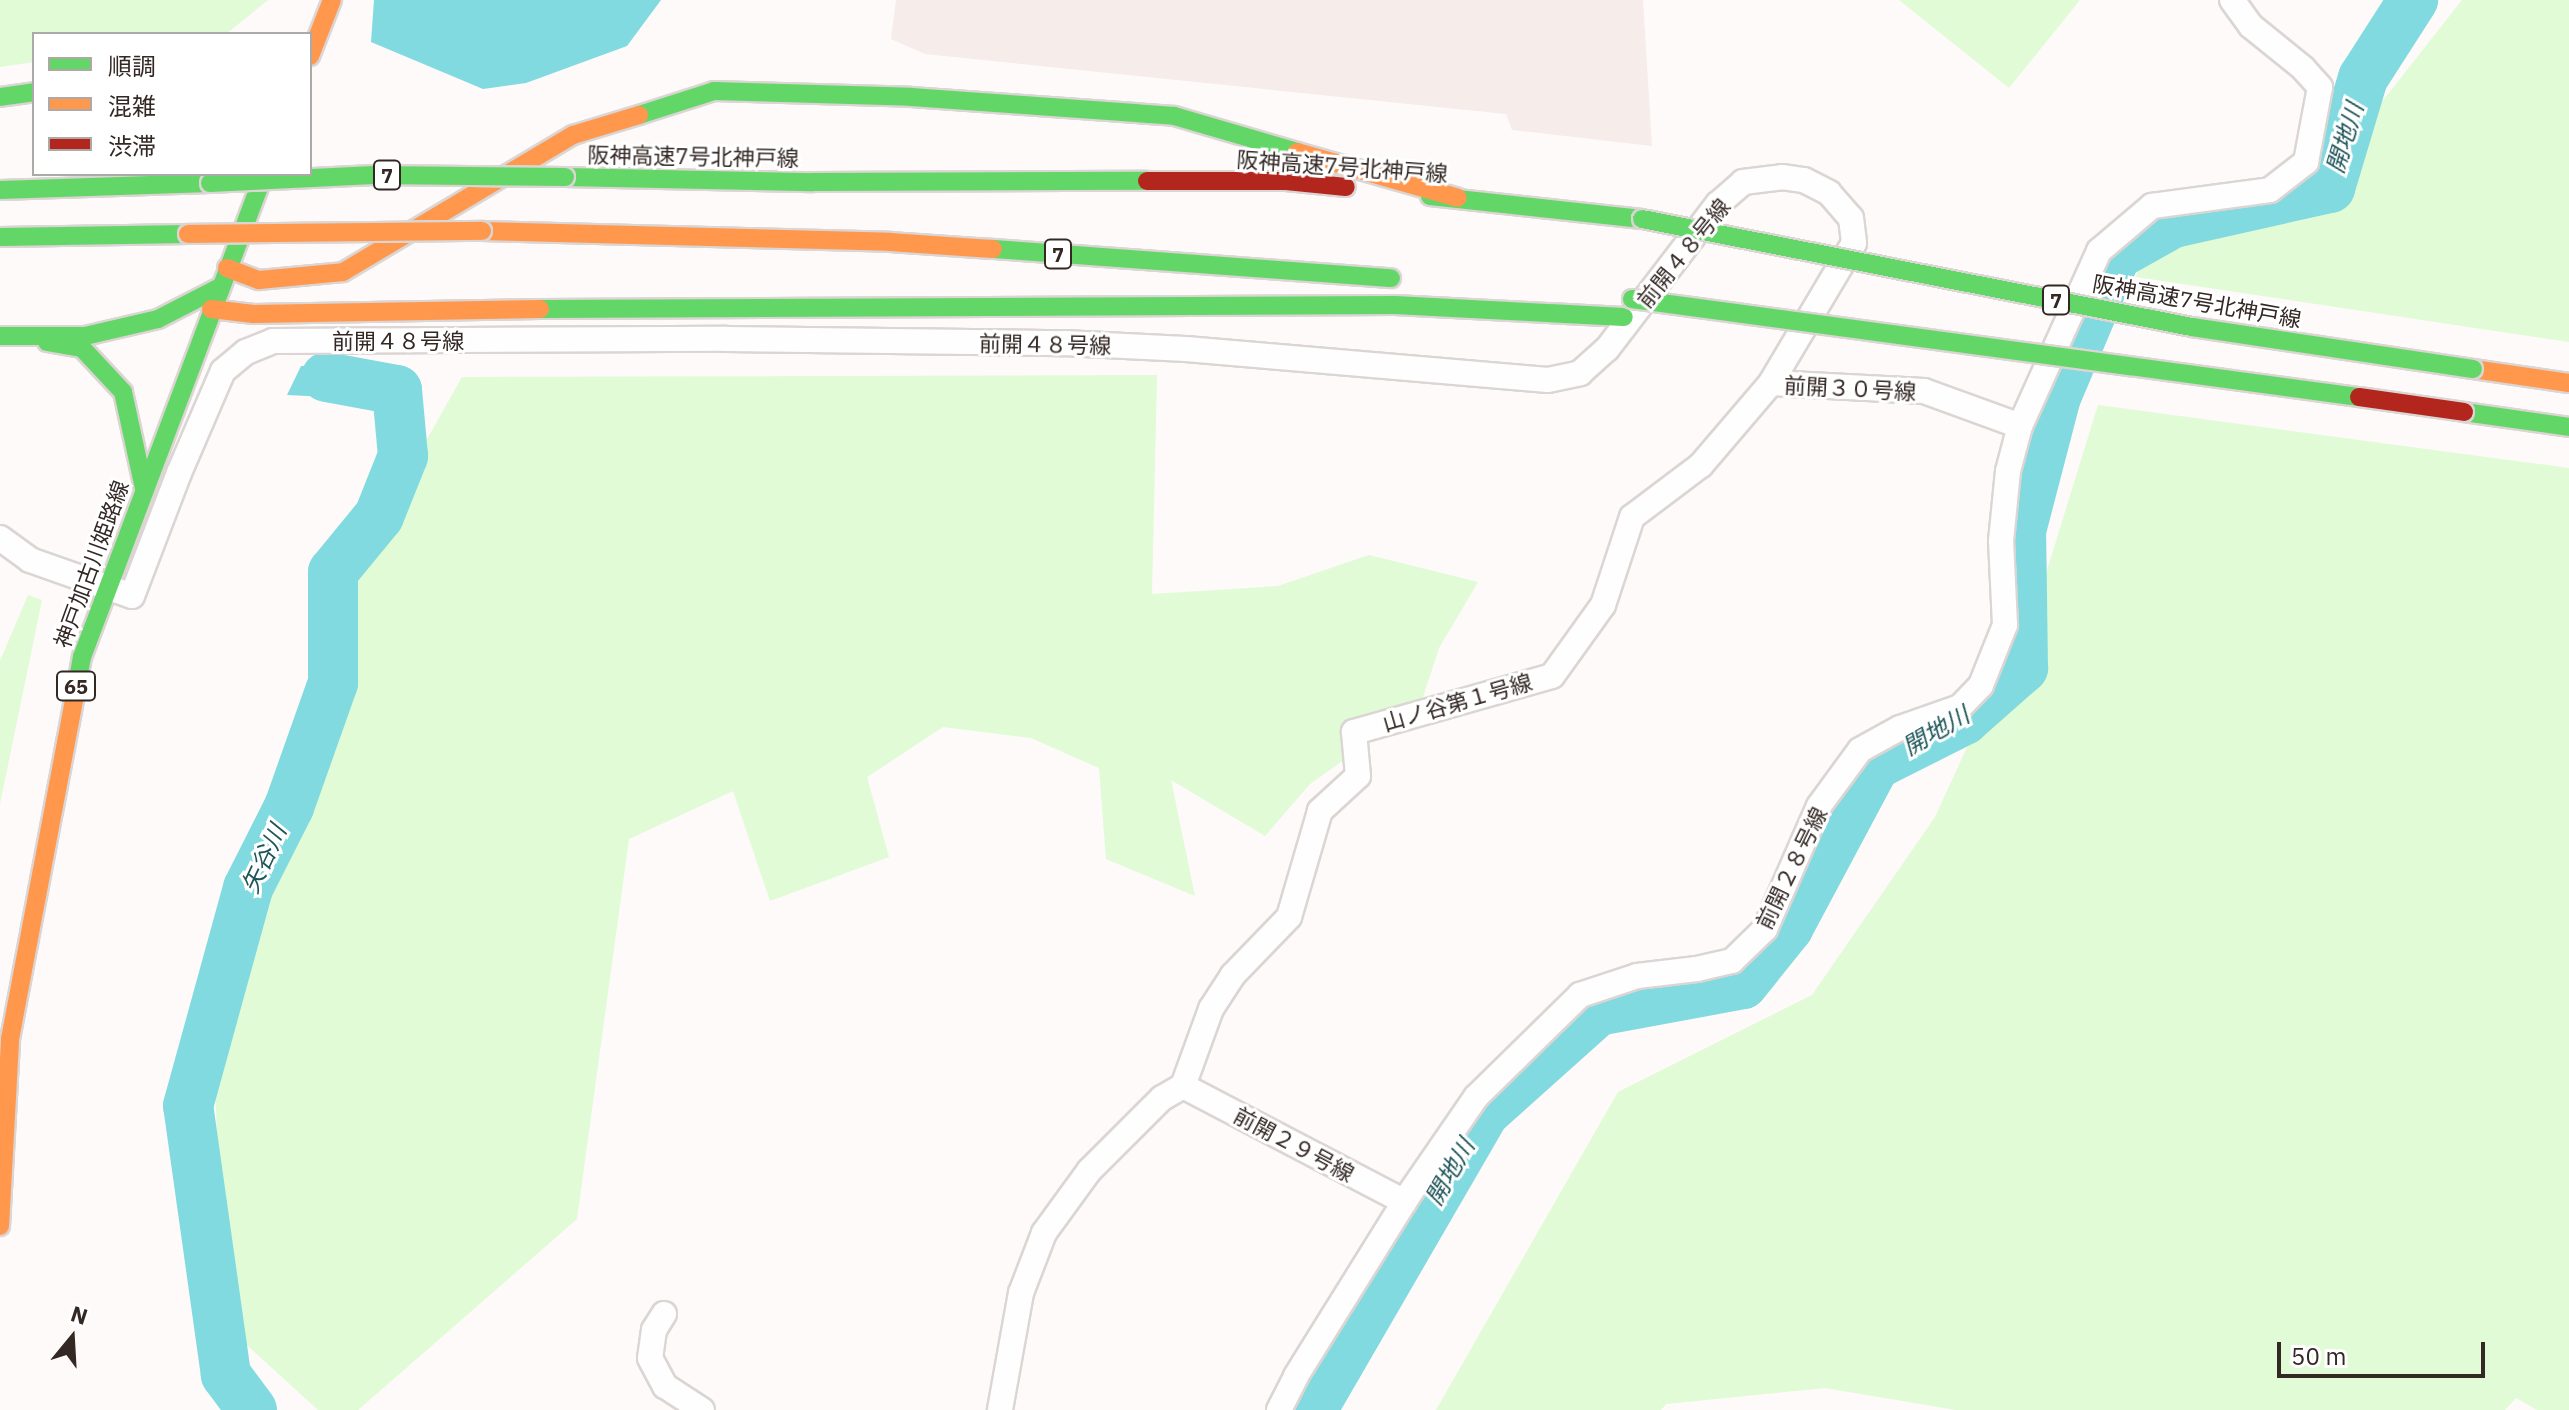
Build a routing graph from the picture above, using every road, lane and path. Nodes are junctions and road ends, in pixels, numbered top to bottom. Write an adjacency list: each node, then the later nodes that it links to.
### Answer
1 (332, 0): 3 (main road)
2 (2232, 0): 22 (street, 前開２８号線)
3 (312, 51)
4 (32, 92): 5 (main road)
5 (0, 97)
6 (312, 173): 7 (main road, bridge)
7 (374, 175): 9 (main road, 阪神高速7号北神戸線 / 7, bridge); 10 (main road, 阪神高速7号北神戸線 / 7, bridge)
8 (263, 176): 12 (main road, 神戸加古川姫路線 / 65)
9 (0, 190)
10 (1458, 198): 12 (main road); 21 (main road, 阪神高速7号北神戸線 / 7, bridge)
11 (0, 237): 13 (main road, 7, bridge)
12 (227, 268): 14 (main road, 神戸加古川姫路線 / 65)
13 (1406, 279)
14 (220, 287): 16 (main road, 神戸加古川姫路線 / 65); 19 (main road)
15 (1625, 298): 17 (main road, bridge)
16 (211, 309): 17 (main road, bridge); 24 (main road, 神戸加古川姫路線 / 65)
17 (1886, 331): 23 (main road, bridge)
18 (0, 336): 19 (main road)
19 (22, 337): 24 (main road)
20 (1771, 383): 22 (street, 前開３０号線); 26 (street, 前開４８号線); 27 (street, 山ノ谷第１号線)
21 (2569, 383)
22 (2020, 426): 28 (street, 前開２８号線)
23 (2569, 427)
24 (144, 488): 26 (main road, 神戸加古川姫路線 / 65)
25 (0, 538): 26 (street)
26 (107, 588): 29 (main road, 神戸加古川姫路線 / 65)
27 (1183, 1086): 28 (street, 前開２９号線); 32 (street)
28 (1405, 1202): 33 (street, 前開２８号線)
29 (0, 1226)
30 (664, 1314): 31 (street)
31 (702, 1410)
32 (1000, 1410)
33 (1279, 1410)

